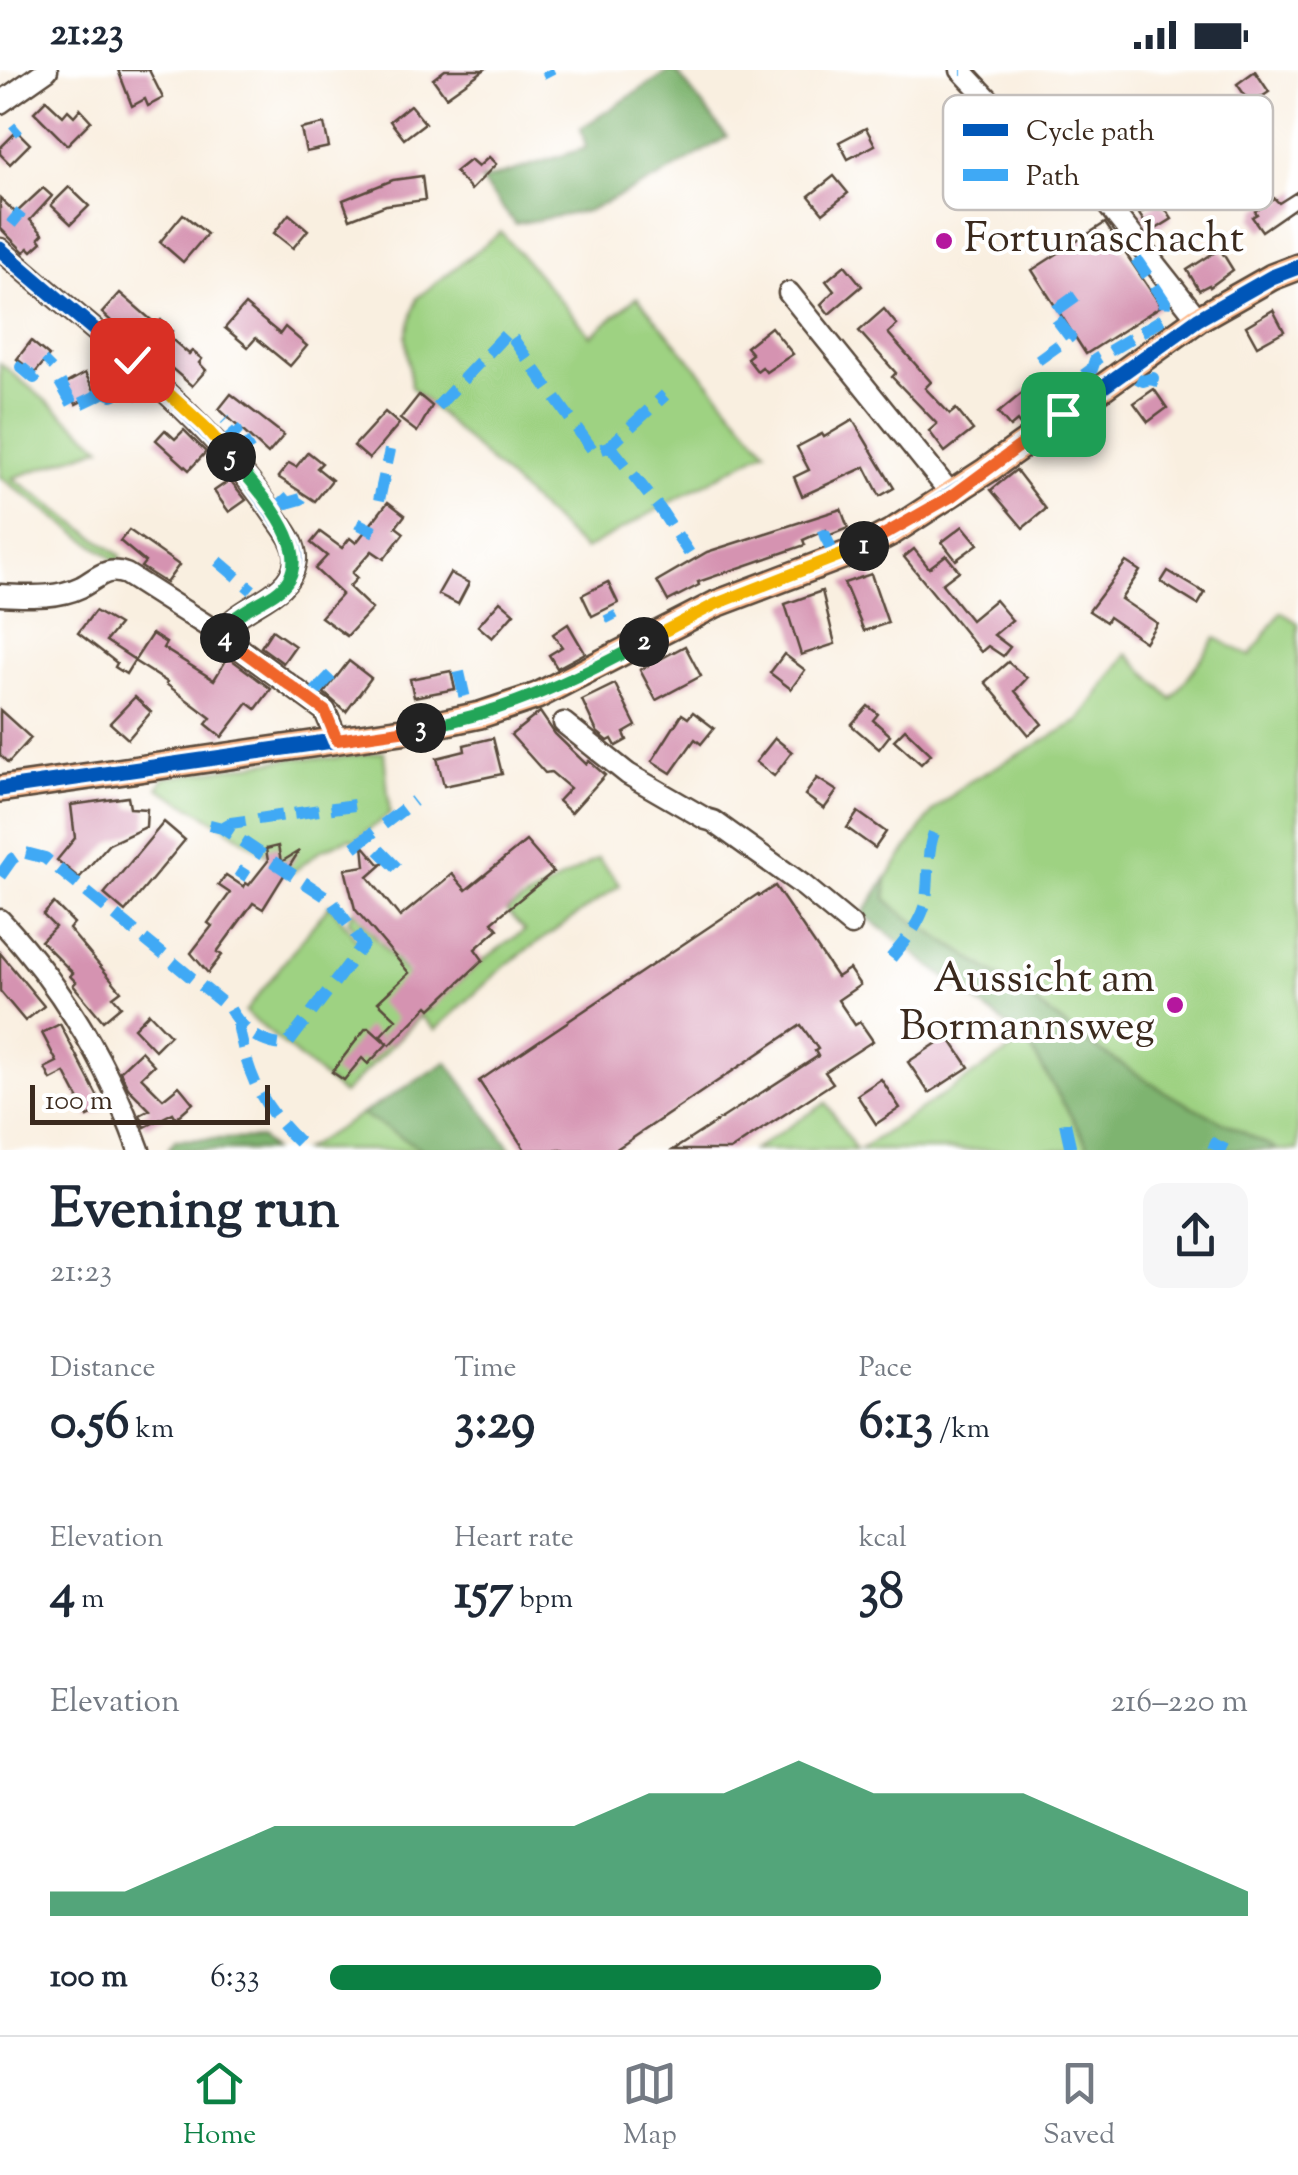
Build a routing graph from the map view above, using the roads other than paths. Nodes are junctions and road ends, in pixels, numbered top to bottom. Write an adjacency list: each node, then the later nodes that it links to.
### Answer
1 (48, 70): 3 (street)
2 (961, 70): 4 (street)
3 (25, 76): 5 (street)
4 (984, 95)
5 (0, 103)
6 (1113, 210): 10 (street)
7 (0, 249): 13 (street)
8 (1298, 266): 10 (main road)
9 (789, 293): 11 (street)
10 (1198, 319): 11 (main road)
11 (952, 496): 15 (main road)
12 (0, 595): 13 (street)
13 (220, 634): 15 (street)
14 (564, 723): 18 (street)
15 (337, 740): 16 (main road)
16 (0, 789)
17 (0, 920): 19 (street)
18 (851, 925)
19 (139, 1150)

